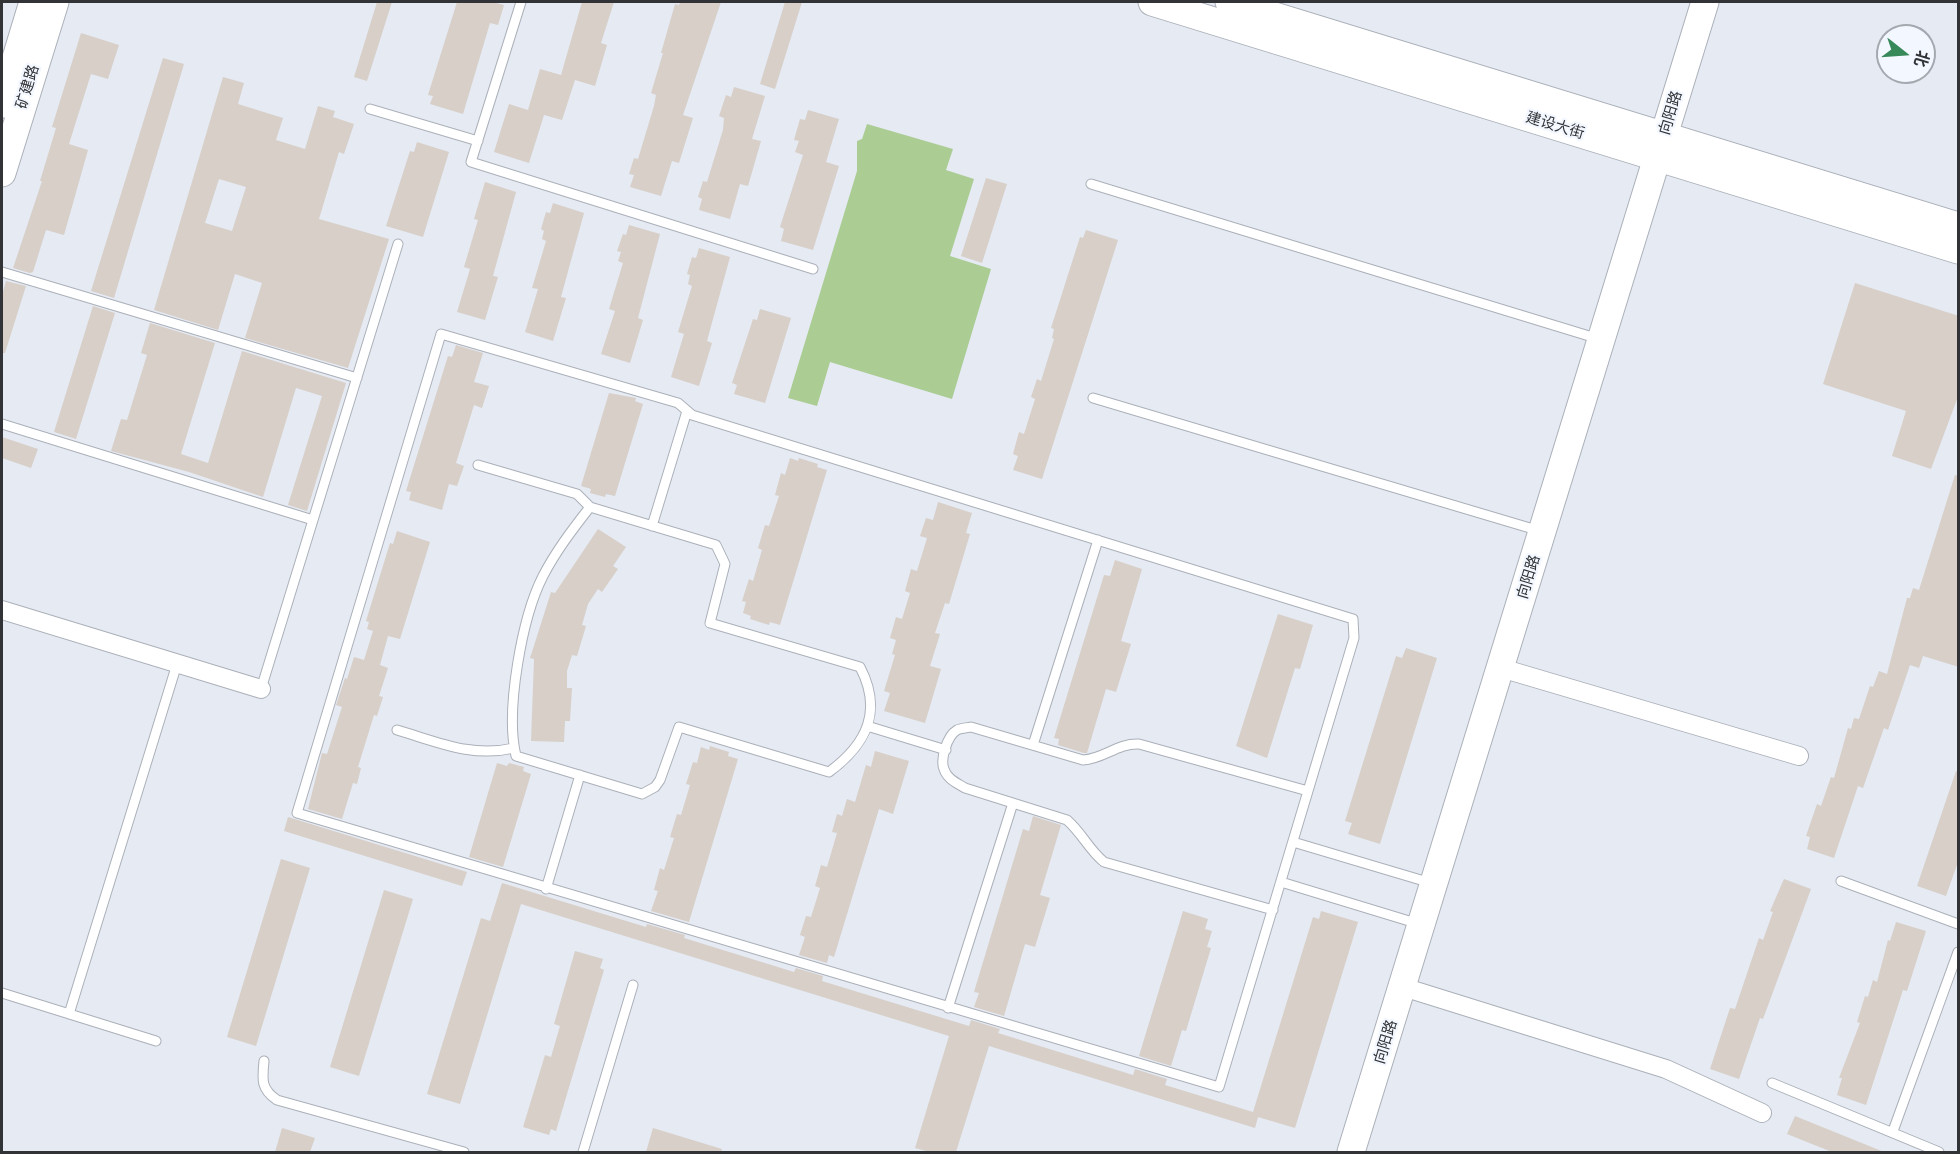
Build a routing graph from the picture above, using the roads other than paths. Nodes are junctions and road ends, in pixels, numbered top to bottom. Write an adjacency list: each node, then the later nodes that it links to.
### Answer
1 (33, 2): 7 (main road, 矿建路)
2 (55, 2): 11 (main road, 矿建路)
3 (521, 2): 9 (lane)
4 (1152, 2): 10 (main road, 建设大街)
5 (1229, 2): 10 (main road, 建设大街)
6 (1705, 2): 10 (main road, 向阳路)
7 (2, 104)
8 (370, 109): 9 (lane)
9 (478, 141): 16 (lane)
10 (1661, 146): 13 (main road, 建设大街); 15 (main road, 建设大街); 18 (main road, 向阳路)
11 (2, 173)
12 (1091, 184): 18 (lane)
13 (1959, 226)
14 (398, 244): 19 (lane)
15 (1959, 250)
16 (813, 269)
17 (2, 273): 19 (lane)
18 (1601, 340): 27 (main road, 向阳路)
19 (357, 378): 25 (lane)
20 (1093, 398): 27 (lane)
21 (687, 411): 26 (lane); 28 (lane); 46 (lane)
22 (2, 424): 25 (lane)
23 (478, 465): 24 (lane)
24 (590, 507): 26 (lane); 36 (lane)
25 (313, 520): 32 (lane)
26 (652, 526): 33 (lane)
27 (1542, 532): 31 (main road, 向阳路)
28 (1098, 540): 35 (lane); 40 (lane)
29 (2, 610): 30 (street)
30 (177, 664): 32 (street); 55 (lane)
31 (1501, 668): 38 (street); 45 (main road, 向阳路)
32 (261, 689)
33 (867, 726): 37 (lane); 39 (lane)
34 (397, 730): 36 (lane)
35 (1033, 745): 37 (lane); 40 (lane)
36 (514, 748): 39 (lane)
37 (946, 750): 41 (lane)
38 (1799, 756)
39 (579, 775): 46 (lane)
40 (1308, 791): 42 (lane)
41 (1013, 803): 47 (lane); 54 (lane)
42 (1293, 842): 44 (lane); 45 (lane)
43 (1841, 881): 48 (lane)
44 (1281, 882): 47 (lane); 49 (lane)
45 (1434, 884): 49 (main road, 向阳路)
46 (546, 889): 54 (lane)
47 (1272, 910): 54 (lane)
48 (1959, 924)
49 (1422, 925): 52 (main road, 向阳路)
50 (1959, 952): 60 (lane)
51 (633, 985): 62 (lane)
52 (1403, 987): 59 (street); 63 (main road, 向阳路)
53 (2, 993): 55 (lane)
54 (948, 1008)
55 (69, 1014): 56 (lane)
56 (156, 1041)
57 (264, 1061): 61 (lane)
58 (1772, 1083): 60 (lane)
59 (1762, 1113)
60 (1893, 1131): 64 (lane)
61 (464, 1152)
62 (583, 1152)
63 (1351, 1152)
64 (1939, 1152)

